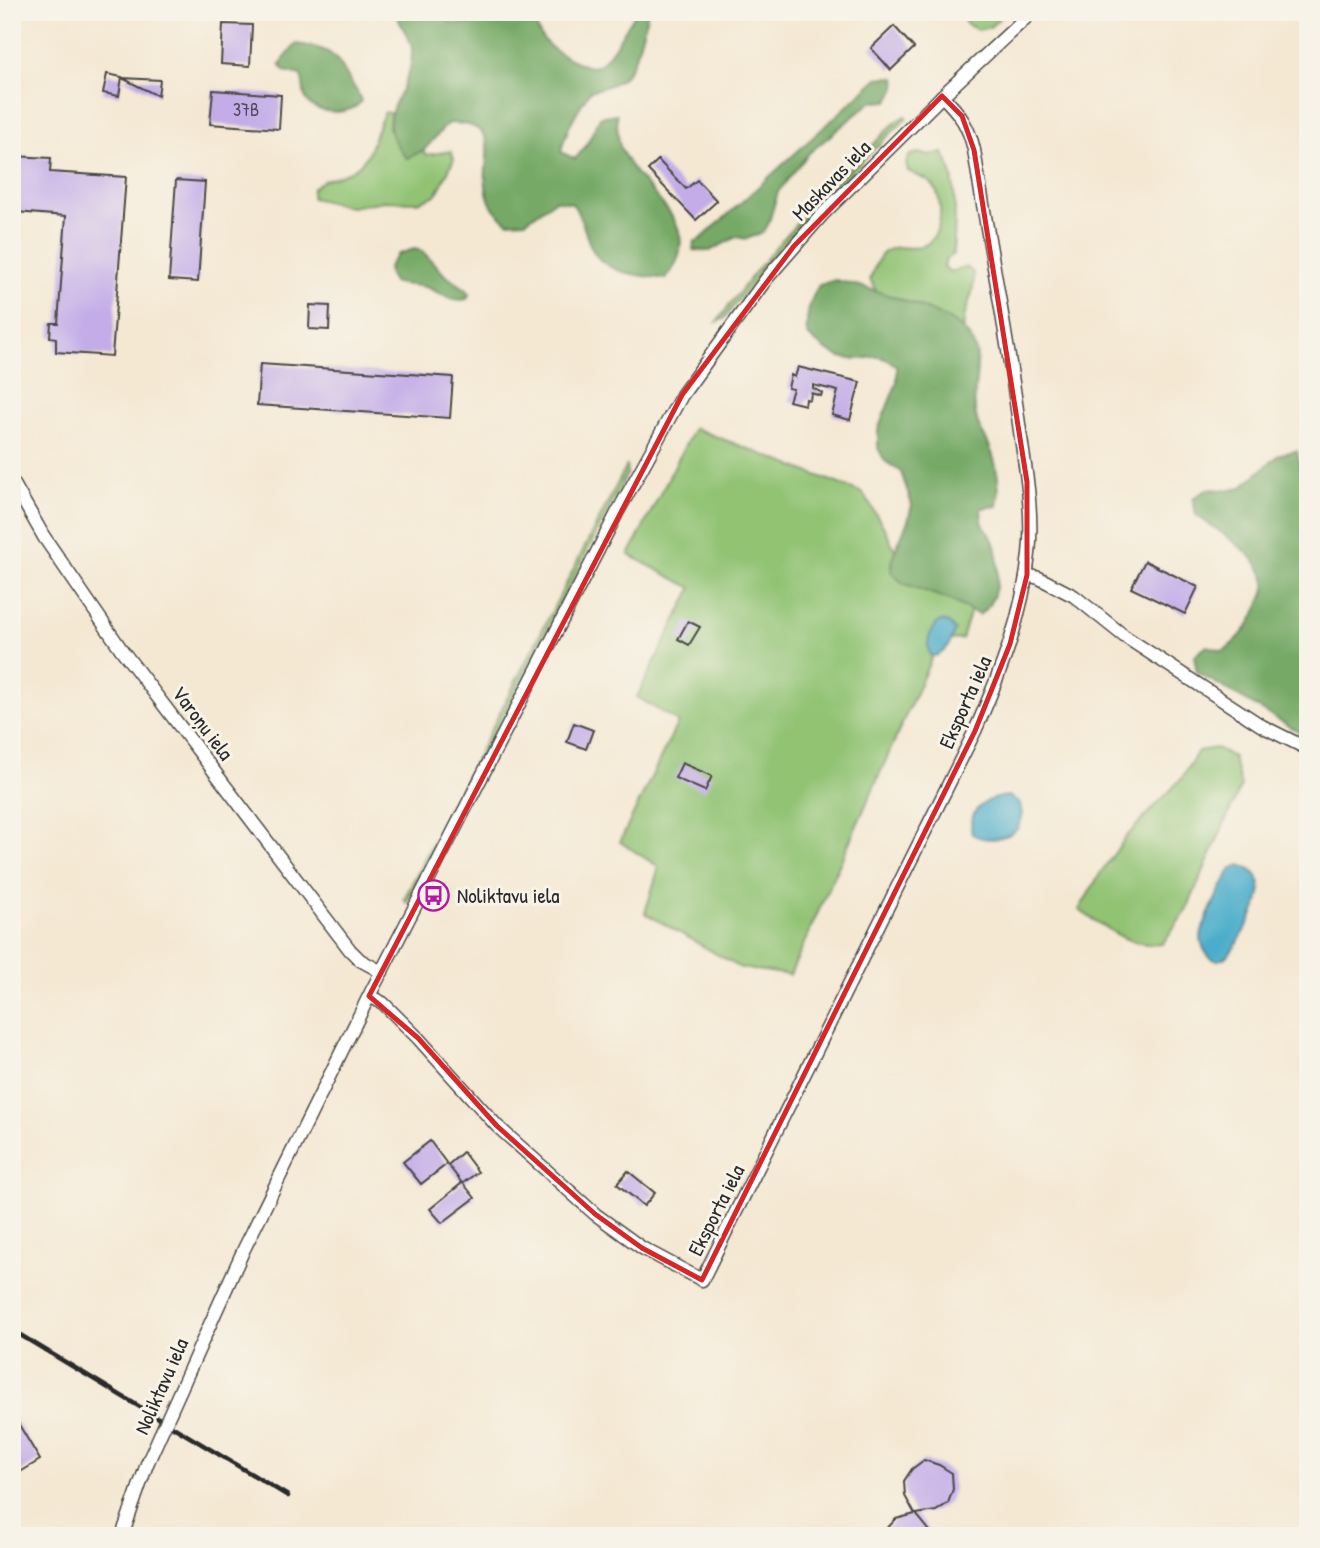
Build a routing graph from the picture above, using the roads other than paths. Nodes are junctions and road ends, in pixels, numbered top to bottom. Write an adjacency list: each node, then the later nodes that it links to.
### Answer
1 (1032, 12): 2 (street, Maskavas iela)
2 (942, 96): 3 (street, Maskavas iela); 5 (street, Eksporta iela)
3 (682, 395): 7 (street, Noliktavu iela)
4 (12, 481): 7 (street, Varoņu iela)
5 (1027, 575): 6 (street); 8 (street, Eksporta iela)
6 (1308, 749)
7 (382, 972): 8 (street, Noliktavu iela)
8 (369, 996): 9 (street, Noliktavu iela, bridge)
9 (122, 1536)

